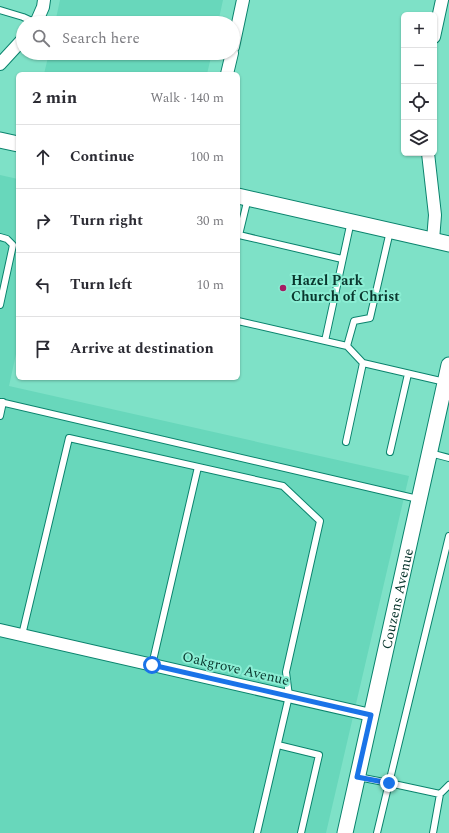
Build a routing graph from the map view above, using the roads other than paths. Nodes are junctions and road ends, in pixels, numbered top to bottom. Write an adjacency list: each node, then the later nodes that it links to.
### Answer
1 (44, 0): 6 (street)
2 (243, 0): 7 (street)
3 (442, 0): 8 (street)
4 (0, 10): 5 (lane)
5 (20, 16)
6 (39, 16)
7 (240, 16)
8 (437, 22)
9 (16, 47): 11 (street)
10 (230, 60): 12 (street)
11 (0, 64)
12 (227, 72)
13 (0, 140): 14 (street)
14 (16, 144)
15 (428, 156): 22 (street)
16 (243, 197): 17 (street); 18 (lane)
17 (351, 221): 19 (street); 24 (lane)
18 (240, 226)
19 (390, 230): 22 (street); 28 (lane)
20 (240, 235): 24 (lane)
21 (0, 237): 25 (lane)
22 (433, 240): 23 (street)
23 (449, 244)
24 (342, 259): 27 (lane)
25 (0, 305)
26 (240, 321): 27 (lane)
27 (325, 341): 28 (lane)
28 (347, 346): 29 (lane)
29 (363, 363): 31 (lane); 35 (lane)
30 (449, 365): 32 (street, Couzens Avenue)
31 (408, 374): 32 (lane); 36 (lane)
32 (445, 392): 37 (street, Couzens Avenue)
33 (2, 402): 34 (lane); 40 (lane)
34 (0, 416)
35 (346, 442)
36 (390, 452)
37 (430, 453): 38 (lane); 40 (street, Couzens Avenue)
38 (449, 458)
39 (198, 467): 43 (lane); 44 (lane); 45 (lane)
40 (420, 499): 46 (street, Couzens Avenue)
41 (449, 536): 49 (lane)
42 (0, 630): 43 (street, Oakgrove Avenue)
43 (22, 635): 44 (street, Oakgrove Avenue)
44 (152, 665): 45 (street, Oakgrove Avenue)
45 (289, 696): 46 (street, Oakgrove Avenue); 47 (lane)
46 (371, 715): 48 (street, Couzens Avenue)
47 (278, 745): 52 (lane); 53 (lane)
48 (357, 777): 49 (lane); 54 (street, Couzens Avenue)
49 (389, 783): 51 (lane); 55 (lane)
50 (449, 784): 51 (lane)
51 (440, 794): 56 (lane)
52 (257, 833)
53 (301, 833)
54 (345, 833)
55 (377, 833)
56 (433, 833)

